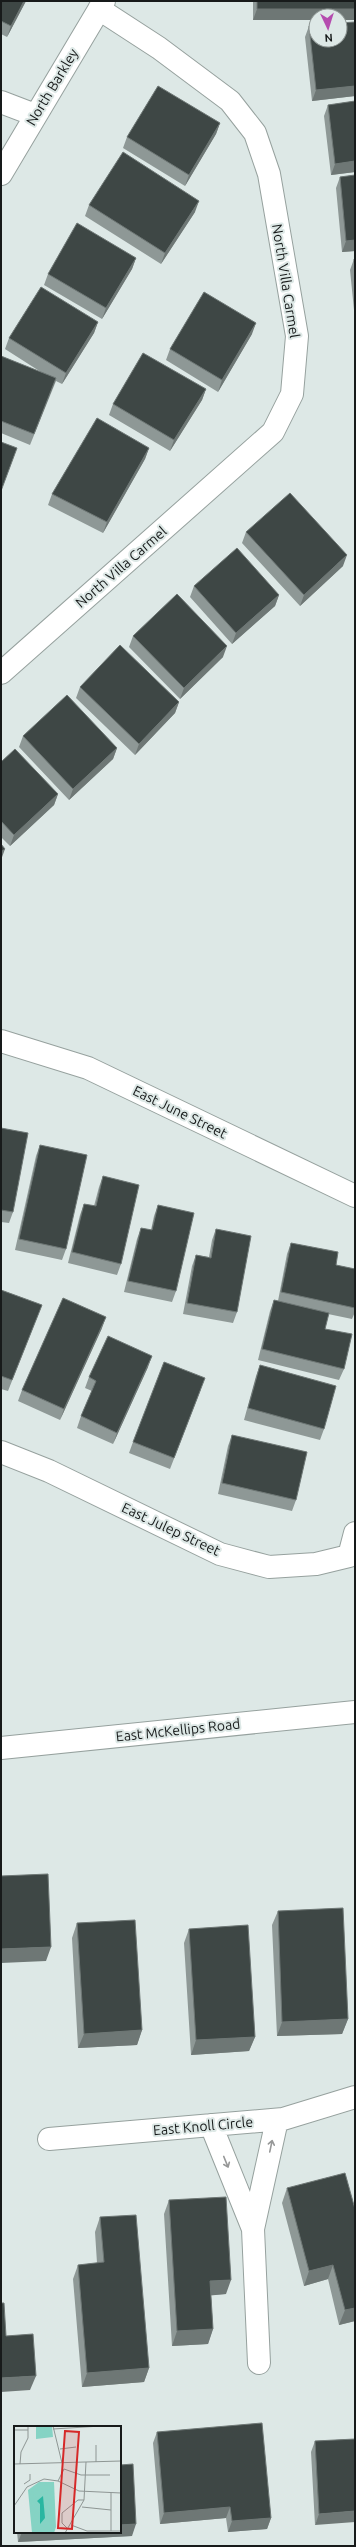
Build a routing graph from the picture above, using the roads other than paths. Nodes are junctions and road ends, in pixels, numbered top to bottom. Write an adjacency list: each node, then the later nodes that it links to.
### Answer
1 (102, 5): 3 (street, North Barkley); 5 (street, North Villa Carmel)
2 (1, 102): 3 (street)
3 (35, 115): 4 (street, North Barkley)
4 (1, 174)
5 (1, 673)
6 (1, 1041): 7 (street, East June Street)
7 (355, 1196)
8 (1, 1452): 9 (street, East Julep Street)
9 (355, 1533)
10 (355, 1712): 11 (street, East McKellips Road)
11 (1, 1748)
12 (355, 2097): 13 (street, East Knoll Circle)
13 (277, 2120): 14 (street, East Knoll Circle); 16 (street, one-way to 13)
14 (211, 2125): 15 (street, East Knoll Circle); 16 (street, one-way to 16)
15 (49, 2139)
16 (253, 2229): 17 (street)
17 (259, 2363)

